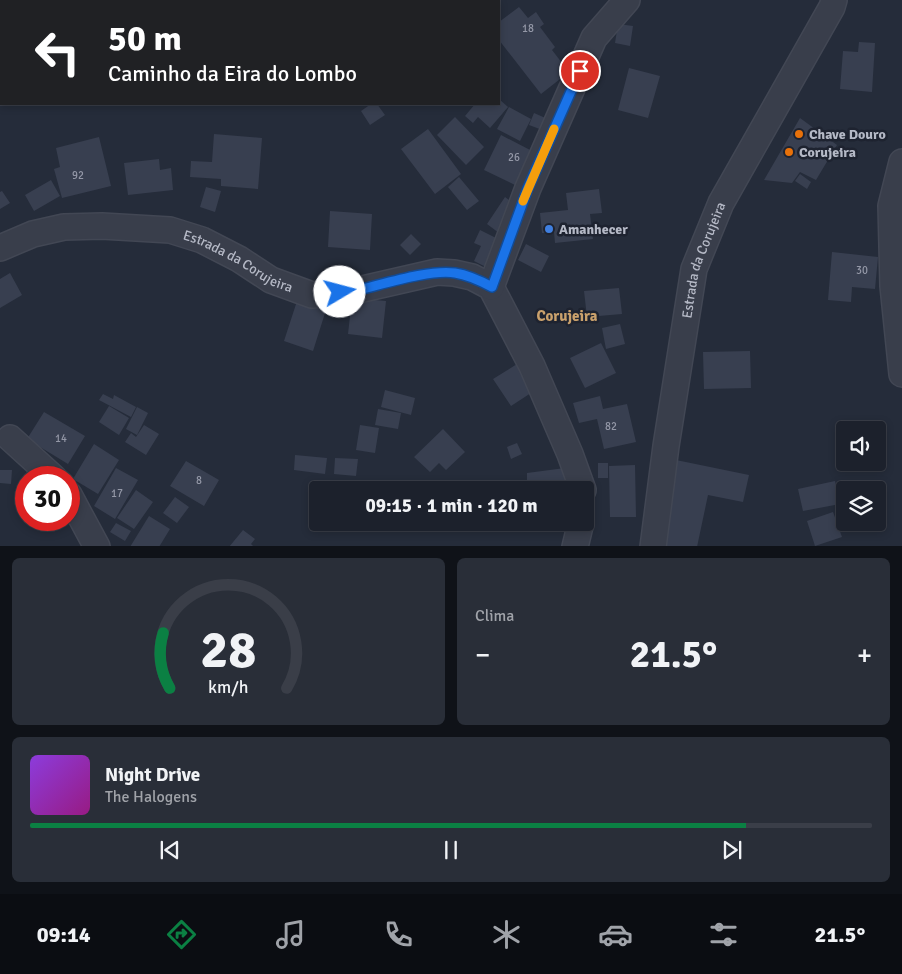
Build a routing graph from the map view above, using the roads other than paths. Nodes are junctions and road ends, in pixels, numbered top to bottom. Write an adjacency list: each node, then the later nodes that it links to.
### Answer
1 (627, 0): 5 (street)
2 (834, 0): 14 (street, Estrada da Corujeira)
3 (902, 162): 6 (street)
4 (0, 248): 5 (street, Estrada da Corujeira)
5 (492, 287): 9 (street)
6 (902, 374)
7 (10, 438): 8 (street)
8 (41, 466)
9 (579, 481)
10 (80, 515): 12 (street)
11 (579, 531): 13 (street)
12 (97, 546)
13 (575, 546)
14 (653, 546)

